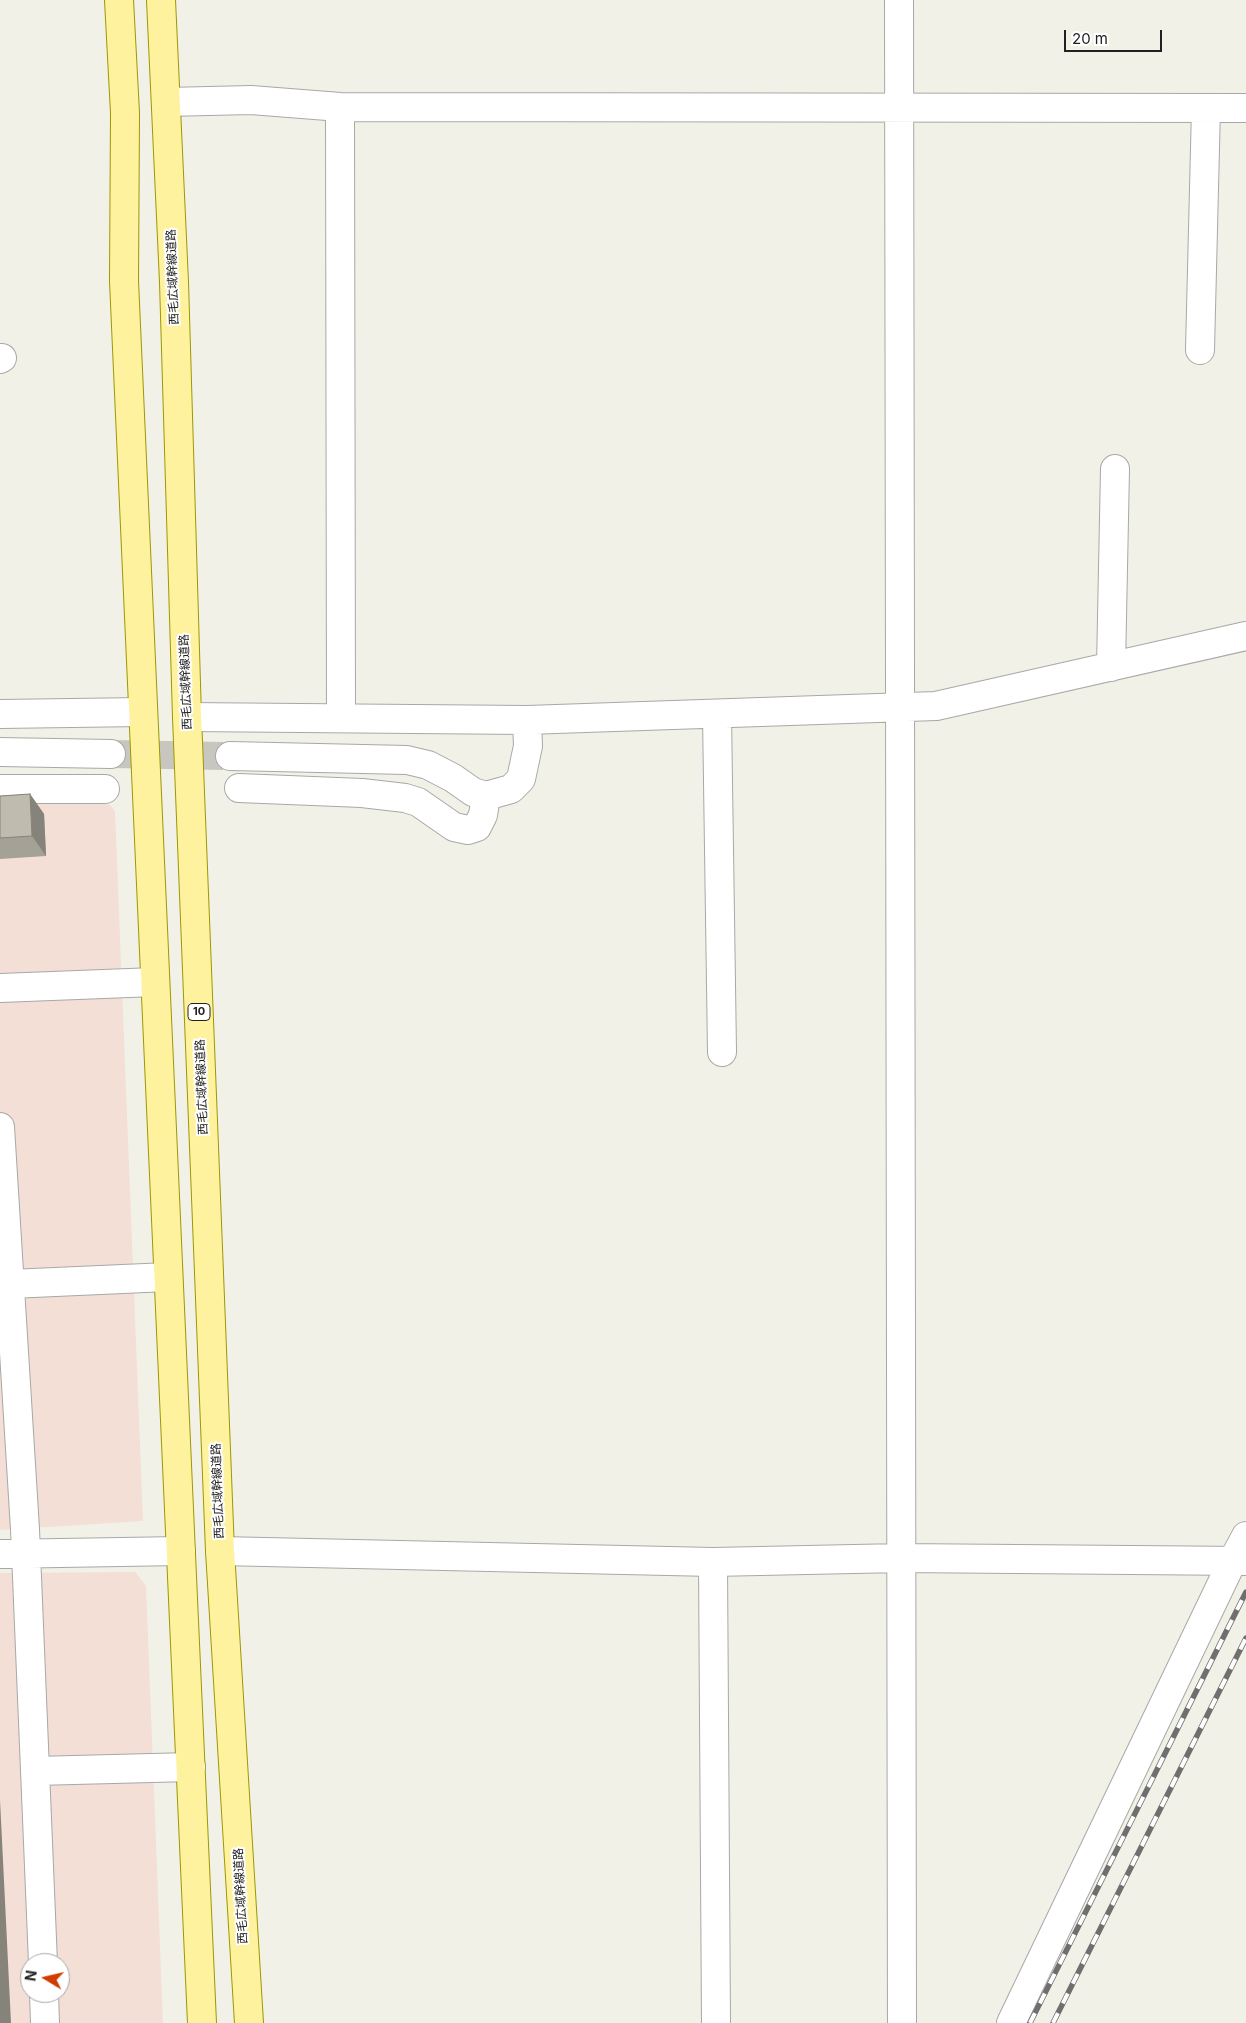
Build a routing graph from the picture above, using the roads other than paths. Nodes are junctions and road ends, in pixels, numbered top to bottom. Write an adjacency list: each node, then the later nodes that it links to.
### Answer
1 (119, 0): 14 (main road)
2 (161, 0): 4 (main road, 西毛広域幹線道路 / 10)
3 (899, 0): 8 (street)
4 (166, 102): 5 (street); 17 (main road, 西毛広域幹線道路 / 10)
5 (340, 107): 8 (street); 18 (street)
6 (1206, 108): 7 (street); 8 (street); 9 (street)
7 (1246, 108)
8 (899, 109): 13 (street)
9 (1200, 350)
10 (1115, 469): 12 (street)
11 (1246, 636): 12 (street)
12 (1111, 667): 13 (street)
13 (899, 708): 16 (street); 37 (street)
14 (142, 712): 15 (street); 27 (main road)
15 (0, 714)
16 (717, 714): 19 (street); 29 (street)
17 (188, 717): 18 (street); 35 (main road, 西毛広域幹線道路 / 10)
18 (341, 717): 19 (street)
19 (527, 720): 26 (street)
20 (0, 752): 21 (street)
21 (111, 754)
22 (230, 756): 26 (street)
23 (239, 788): 26 (street)
24 (0, 789): 25 (street)
25 (105, 789)
26 (486, 796)
27 (155, 982): 28 (street); 31 (main road)
28 (0, 988)
29 (722, 1052)
30 (0, 1127): 32 (street)
31 (168, 1277): 32 (street); 34 (main road)
32 (10, 1284): 36 (street)
33 (1246, 1536): 38 (street)
34 (181, 1551): 36 (street); 40 (main road)
35 (220, 1551): 39 (street); 46 (main road, 西毛広域幹線道路 / 10)
36 (13, 1554): 41 (street)
37 (901, 1558): 38 (street); 39 (street); 48 (street)
38 (1239, 1561): 49 (street)
39 (713, 1562): 47 (street)
40 (190, 1767): 41 (street); 45 (main road)
41 (35, 1771): 42 (street)
42 (42, 1953)
43 (44, 2003): 44 (street)
44 (45, 2023)
45 (202, 2023)
46 (249, 2023)
47 (716, 2023)
48 (902, 2023)
49 (1011, 2023)

